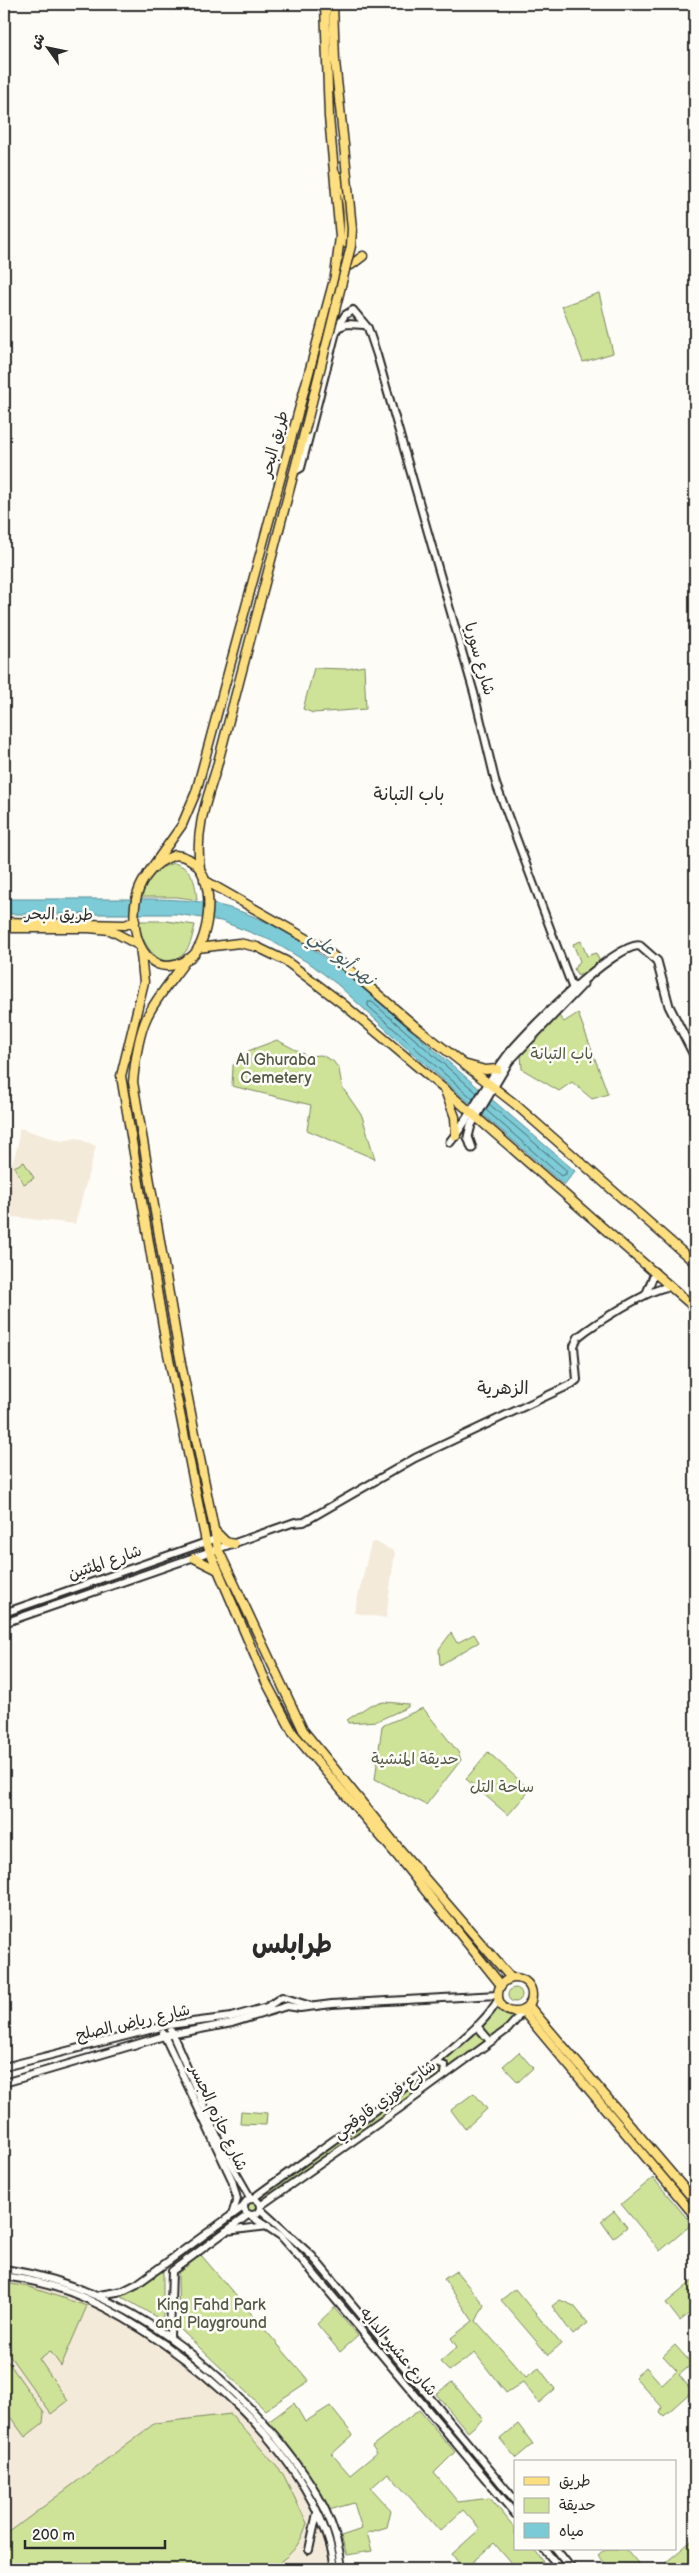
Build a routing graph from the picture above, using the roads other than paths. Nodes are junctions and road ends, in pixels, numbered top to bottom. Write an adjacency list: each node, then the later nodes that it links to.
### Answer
1 (325, 4): 3 (main road, طريق البحر)
2 (333, 4): 3 (main road, طريق البحر)
3 (330, 23): 4 (main road, طريق البحر); 8 (main road, طريق البحر, bridge)
4 (333, 172): 5 (main road); 10 (main road, طريق البحر)
5 (362, 256)
6 (366, 327): 7 (street); 7 (street); 18 (street, شارع سوريا)
7 (337, 328): 8 (street)
8 (294, 472): 9 (main road, طريق البحر)
9 (200, 868): 10 (main road); 11 (main road)
10 (148, 873): 12 (main road)
11 (204, 880): 16 (main road); 20 (main road)
12 (135, 921): 13 (main road, طريق البحر); 15 (main road)
13 (4, 922)
14 (4, 928): 15 (main road, طريق البحر)
15 (140, 946): 17 (main road); 26 (main road)
16 (198, 948): 17 (main road); 22 (main road)
17 (187, 959): 25 (main road)
18 (573, 991): 19 (main road); 21 (main road); 23 (main road)
19 (695, 1057)
20 (461, 1063): 21 (main road); 23 (main road)
21 (497, 1069): 23 (main road)
22 (444, 1089): 24 (main road); 27 (main road)
23 (489, 1089): 24 (main road); 29 (main road); 30 (main road)
24 (475, 1113): 27 (main road); 28 (main road); 31 (main road)
25 (138, 1120): 26 (main road); 35 (main road)
26 (128, 1121): 37 (main road)
27 (453, 1139)
28 (472, 1148)
29 (695, 1263)
30 (695, 1270)
31 (655, 1272): 32 (main road); 33 (street)
32 (671, 1286): 33 (street); 34 (main road)
33 (646, 1295): 38 (street, شارع المئتين)
34 (695, 1308)
35 (213, 1528): 36 (main road); 38 (main road)
36 (215, 1540): 37 (street, شارع المئتين); 39 (main road)
37 (206, 1542): 39 (main road); 42 (street, شارع المئتين)
38 (234, 1544): 39 (street, شارع المئتين)
39 (214, 1551): 40 (street, شارع المئتين); 41 (main road); 44 (main road)
40 (194, 1558): 41 (main road); 43 (street, شارع المئتين)
41 (217, 1570): 45 (main road)
42 (4, 1613)
43 (4, 1623)
44 (511, 1978): 45 (main road); 48 (main road)
45 (501, 1985): 46 (main road)
46 (498, 1998): 47 (street); 48 (main road); 50 (street, شارع فوزي قاوقجي)
47 (294, 2004): 49 (street, شارع رياض الصلح); 52 (street, شارع رياض الصلح)
48 (524, 2009): 54 (street, شارع فوزي قاوقجي); 62 (main road); 67 (main road)
49 (169, 2025): 51 (street, شارع رياض الصلح); 52 (street, شارع حازم الجسر)
50 (477, 2026): 54 (street); 57 (street, شارع فوزي قاوقجي)
51 (161, 2027): 53 (street, شارع حازم الجسر); 55 (street, شارع رياض الصلح)
52 (172, 2034): 53 (street, شارع رياض الصلح); 61 (street, شارع حازم الجسر)
53 (164, 2036): 56 (street, شارع رياض الصلح); 65 (street, شارع حازم الجسر)
54 (490, 2042): 59 (street, شارع فوزي قاوقجي)
55 (105, 2043): 56 (street); 58 (street, شارع رياض الصلح)
56 (107, 2052): 60 (street, شارع رياض الصلح)
57 (436, 2063): 59 (street); 61 (street, شارع فوزي قاوقجي)
58 (4, 2067)
59 (444, 2074): 64 (street, شارع فوزي قاوقجي)
60 (4, 2083)
61 (252, 2199): 63 (street); 64 (street)
62 (695, 2201)
63 (243, 2207): 65 (street); 66 (street)
64 (260, 2207): 66 (street); 76 (street, شارع عشير الدايه)
65 (232, 2215): 70 (street)
66 (250, 2215): 68 (street, شارع عشير الدايه); 69 (street)
67 (695, 2216)
68 (269, 2226): 69 (street); 78 (street, شارع عشير الدايه)
69 (225, 2232): 71 (street)
70 (168, 2261): 71 (street); 74 (street)
71 (174, 2268): 75 (street)
72 (4, 2269): 74 (street)
73 (4, 2276): 77 (street)
74 (98, 2296): 75 (street)
75 (170, 2337): 83 (street)
76 (514, 2499)
77 (317, 2512): 79 (street); 82 (street)
78 (514, 2513)
79 (309, 2550)
80 (545, 2550): 84 (street)
81 (557, 2550): 85 (street)
82 (335, 2569)
83 (342, 2569)
84 (561, 2569)
85 (572, 2569)

